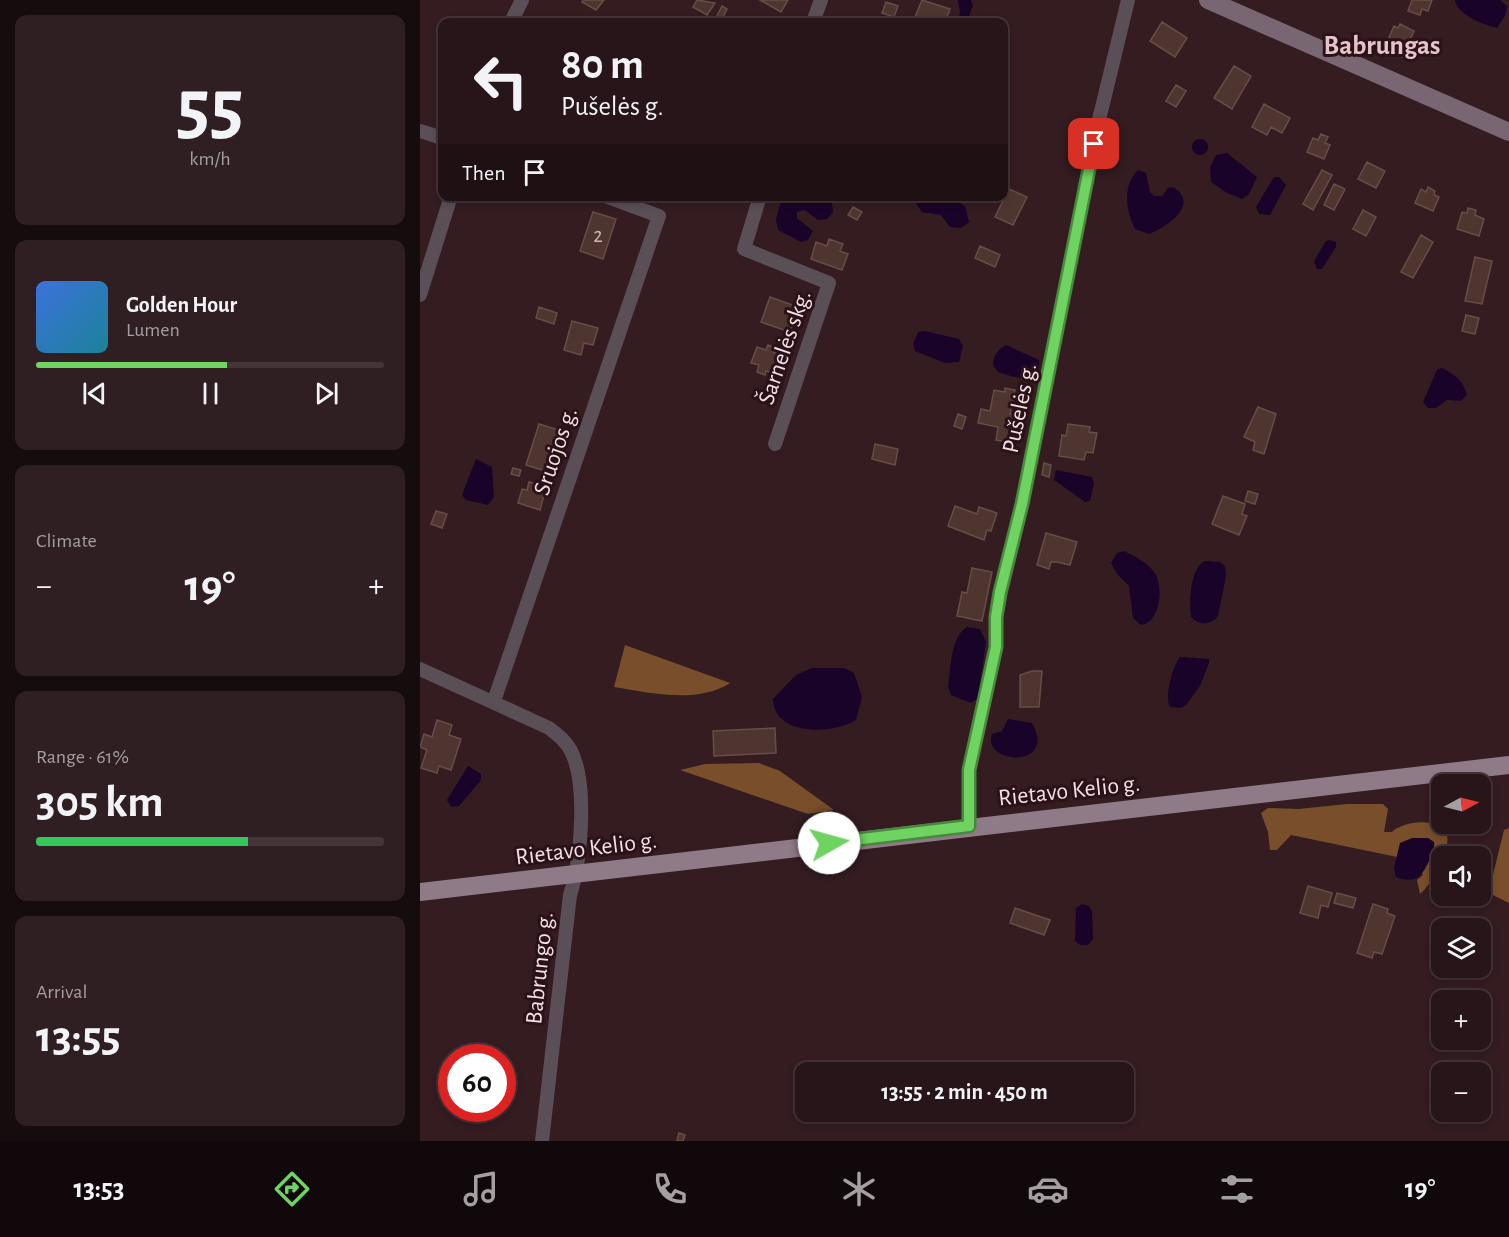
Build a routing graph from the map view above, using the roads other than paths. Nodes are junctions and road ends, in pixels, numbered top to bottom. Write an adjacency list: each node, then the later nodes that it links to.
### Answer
1 (522, 0): 5 (street)
2 (821, 0): 6 (street)
3 (1128, 0): 18 (street, Pušelės g.)
4 (1215, 2): 8 (main road)
5 (513, 18)
6 (814, 18)
7 (420, 131): 9 (street)
8 (1509, 132)
9 (438, 137)
10 (449, 201): 13 (street)
11 (618, 201): 16 (street, Sruojos g.)
12 (758, 201): 14 (street, Šarnelės skg.)
13 (420, 295)
14 (775, 444)
15 (420, 669): 16 (street, Babrungo g.)
16 (494, 701): 19 (street, Babrungo g.)
17 (1509, 765): 18 (main road, Rietavo Kelio g.)
18 (969, 826): 19 (main road, Rietavo Kelio g.)
19 (577, 873): 20 (main road, Rietavo Kelio g.); 21 (street, Babrungo g.)
20 (420, 892)
21 (542, 1141)

